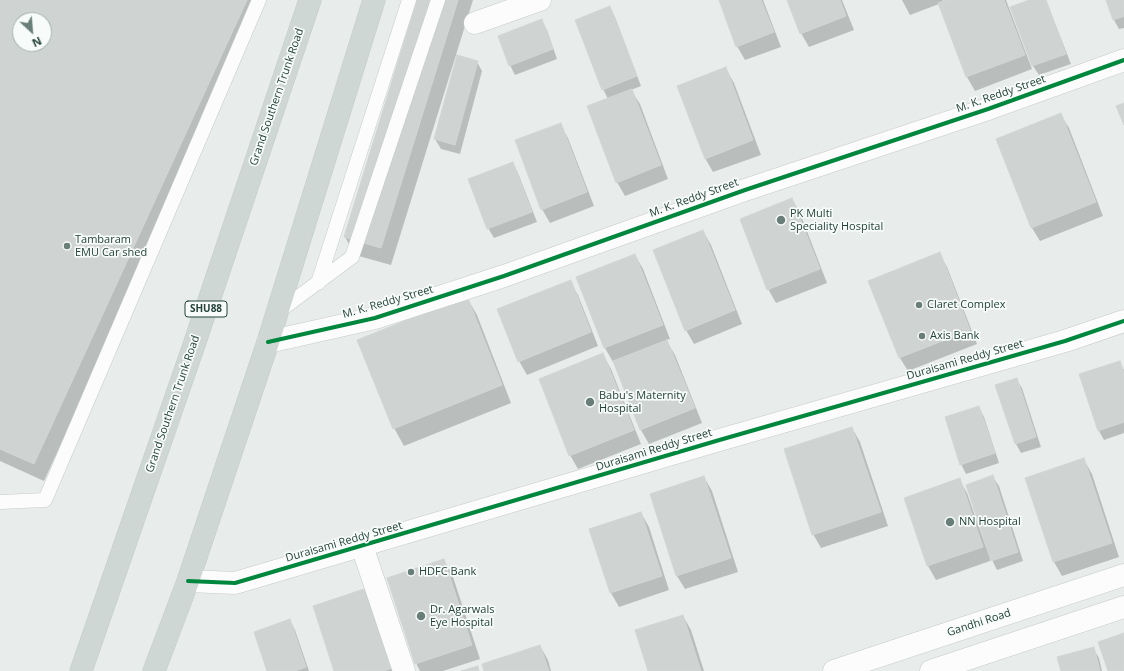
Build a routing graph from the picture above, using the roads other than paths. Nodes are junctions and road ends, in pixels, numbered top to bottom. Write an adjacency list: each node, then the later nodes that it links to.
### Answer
1 (259, 0): 13 (lane)
2 (310, 0): 18 (main road, Grand Southern Trunk Road / SHU88)
3 (374, 0): 10 (main road)
4 (409, 0): 9 (lane)
5 (438, 0): 9 (lane)
6 (540, 0): 7 (street)
7 (475, 23)
8 (1124, 60): 12 (street, M. K. Reddy Street)
9 (318, 283): 10 (lane)
10 (277, 312): 12 (main road)
11 (1124, 321): 14 (street, Duraisami Reddy Street)
12 (268, 342): 16 (main road)
13 (0, 502)
14 (362, 546): 16 (street, Duraisami Reddy Street); 20 (street)
15 (1124, 575): 21 (street, Gandhi Road)
16 (188, 582): 19 (main road)
17 (1124, 607): 22 (street)
18 (81, 671)
19 (154, 671)
20 (404, 671)
21 (834, 671)
22 (931, 671)

